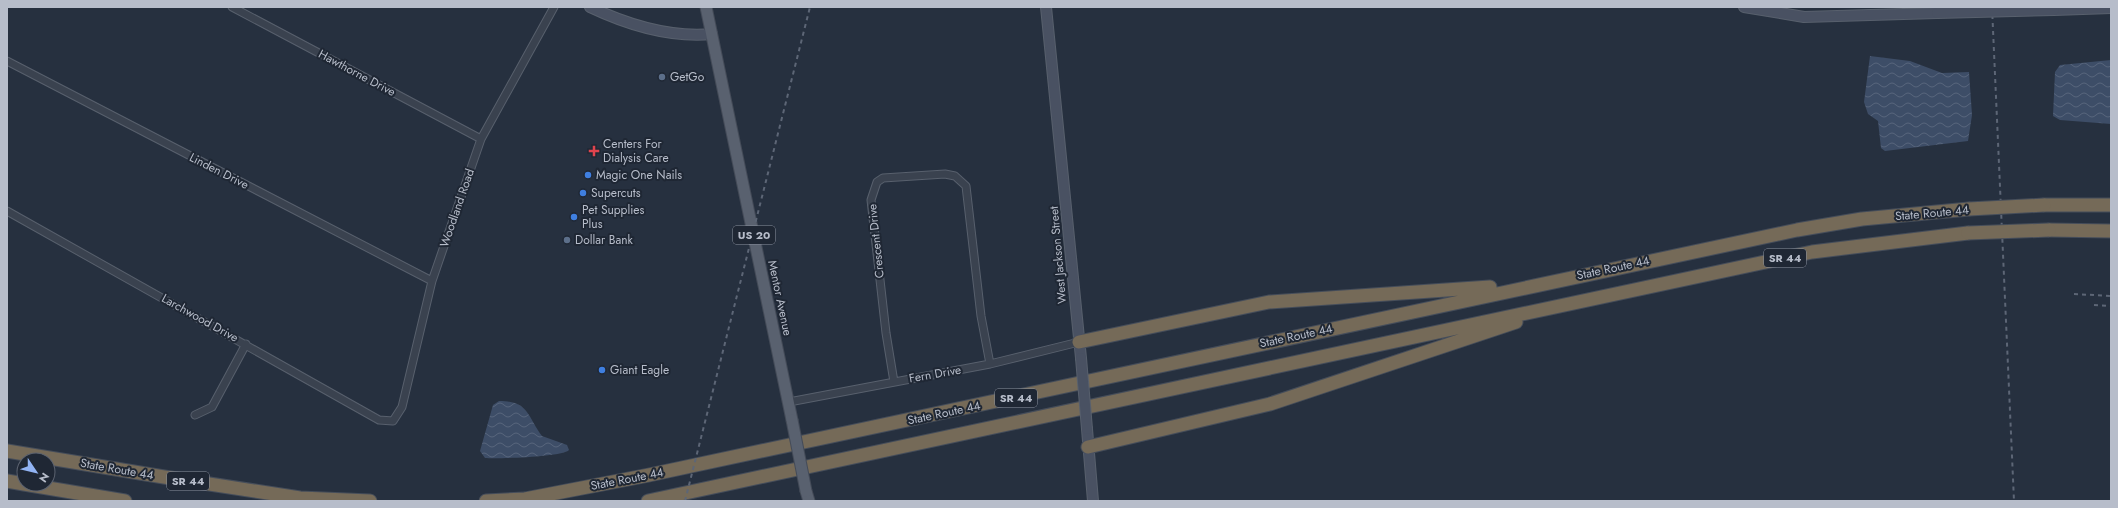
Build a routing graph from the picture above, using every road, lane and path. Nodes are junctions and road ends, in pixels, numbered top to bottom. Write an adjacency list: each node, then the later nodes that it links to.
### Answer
1 (232, 7): 10 (street, Hawthorne Drive)
2 (554, 7): 10 (street, Woodland Road)
3 (590, 7): 8 (street)
4 (706, 7): 8 (main road, Mentor Avenue / US 20)
5 (1046, 7): 17 (street, West Jackson Street)
6 (1744, 7): 7 (street, bridge)
7 (2111, 8)
8 (712, 34): 21 (main road, Mentor Avenue / US 20)
9 (7, 61): 14 (street, Linden Drive)
10 (481, 139): 14 (street, Woodland Road)
11 (2111, 205): 15 (highway, State Route 44 / SR 44, bridge)
12 (7, 211): 18 (street, Larchwood Drive)
13 (2111, 230): 16 (highway, State Route 44 / SR 44, bridge)
14 (432, 281): 23 (street, Woodland Road)
15 (1544, 282): 17 (highway); 30 (highway, State Route 44 / SR 44)
16 (1580, 301): 24 (highway); 31 (highway, State Route 44 / SR 44)
17 (1080, 342): 19 (street, Fern Drive); 24 (street, West Jackson Street, bridge)
18 (246, 344): 22 (street); 23 (street, Larchwood Drive)
19 (990, 364): 20 (street, Fern Drive); 20 (street, Crescent Drive)
20 (894, 382): 21 (street, Fern Drive)
21 (788, 402): 27 (main road, Mentor Avenue / US 20, bridge)
22 (195, 415)
23 (393, 421)
24 (1088, 447): 32 (street, West Jackson Street)
25 (7, 450): 29 (highway, State Route 44 / SR 44)
26 (56, 489): 28 (highway)
27 (808, 496)
28 (125, 501)
29 (370, 501)
30 (486, 501)
31 (648, 501)
32 (1093, 501)

